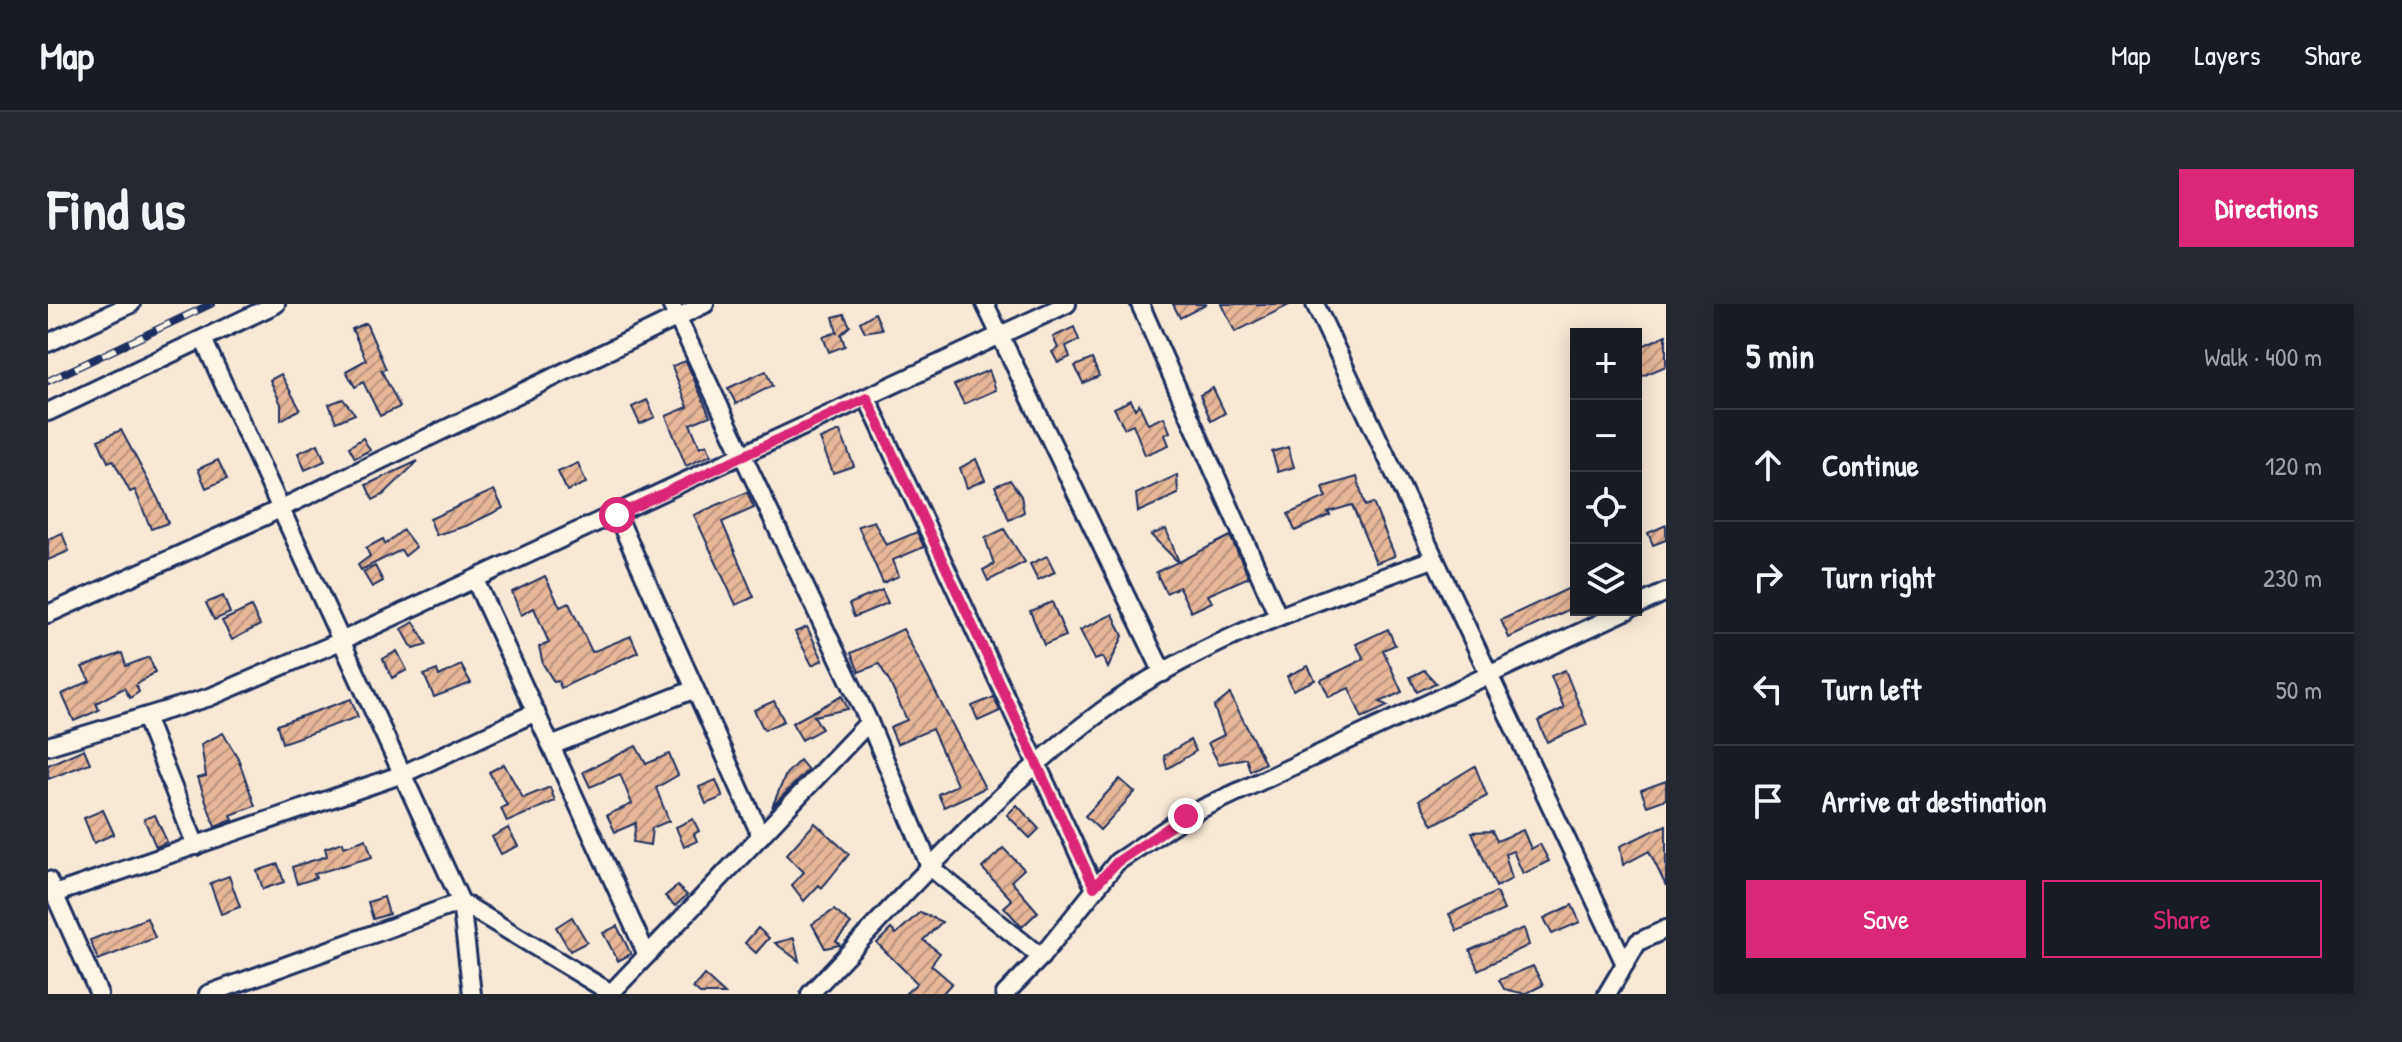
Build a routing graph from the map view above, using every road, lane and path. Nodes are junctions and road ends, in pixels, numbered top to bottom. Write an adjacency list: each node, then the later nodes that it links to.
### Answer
1 (131, 304): 11 (street)
2 (276, 304): 10 (street)
3 (705, 304): 8 (street)
4 (985, 304): 9 (street)
5 (1067, 304): 9 (street)
6 (1140, 304): 22 (street)
7 (1315, 304): 17 (street)
8 (674, 310): 14 (street); 15 (street)
9 (1001, 335): 12 (street); 25 (street)
10 (203, 339): 13 (street); 15 (street)
11 (48, 343)
12 (867, 398): 14 (street); 33 (street)
13 (48, 412)
14 (743, 457): 16 (street); 30 (street)
15 (278, 510): 21 (street); 24 (street)
16 (617, 515): 18 (street); 27 (street)
17 (1433, 559): 22 (street); 26 (street)
18 (475, 580): 24 (street); 28 (street)
19 (1666, 592): 20 (street)
20 (1642, 603)
21 (48, 614)
22 (1278, 616): 25 (street)
23 (1615, 616): 26 (street)
24 (341, 641): 29 (street); 34 (street)
25 (1163, 673): 33 (street)
26 (1488, 675): 39 (street); 44 (street)
27 (695, 689): 32 (street); 35 (street)
28 (536, 712): 32 (street); 34 (street)
29 (145, 717): 31 (street); 36 (street)
30 (869, 722): 35 (street); 37 (street)
31 (48, 746)
32 (551, 746): 42 (street)
33 (1040, 765): 37 (street); 39 (street)
34 (403, 774): 36 (street); 40 (street)
35 (761, 836): 42 (street)
36 (196, 846): 38 (street)
37 (930, 867): 43 (street); 50 (street)
38 (51, 887): 46 (street)
39 (1094, 887): 43 (street)
40 (461, 902): 47 (street); 48 (street); 49 (street)
41 (1666, 929): 44 (street)
42 (647, 955): 49 (street)
43 (1041, 957): 51 (street)
44 (1625, 964): 45 (street)
45 (1612, 991)
46 (99, 994)
47 (208, 994)
48 (472, 994)
49 (611, 994)
50 (810, 994)
51 (1005, 994)

